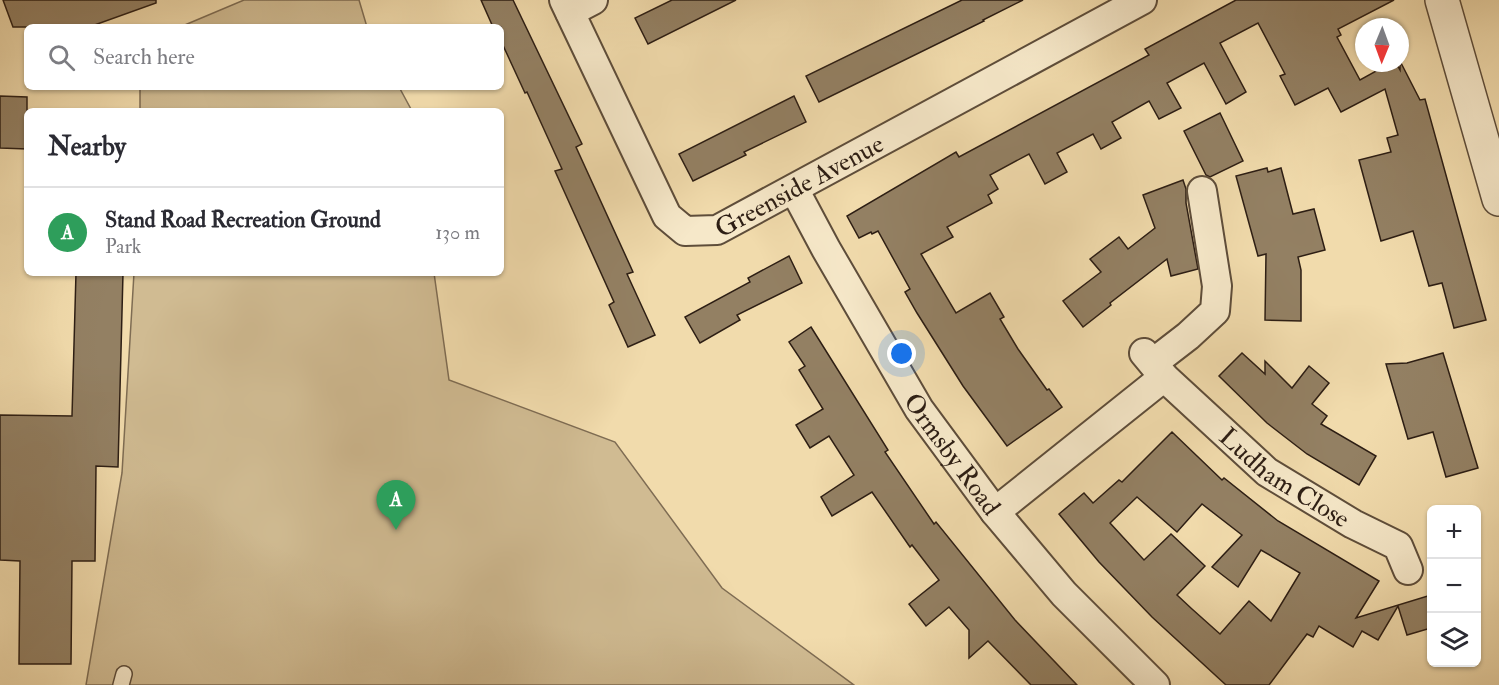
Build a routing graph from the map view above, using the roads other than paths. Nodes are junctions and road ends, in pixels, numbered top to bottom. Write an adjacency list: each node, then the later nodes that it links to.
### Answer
1 (1442, 0): 6 (street)
2 (1128, 3): 4 (street, Greenside Avenue)
3 (576, 4): 4 (street, Greenside Avenue)
4 (794, 189): 8 (street, Ormsby Road)
5 (1202, 191): 7 (street)
6 (1499, 199)
7 (1154, 364): 8 (street); 9 (street, Ludham Close)
8 (995, 512): 10 (street, Ormsby Road)
9 (1408, 570)
10 (1155, 685)

